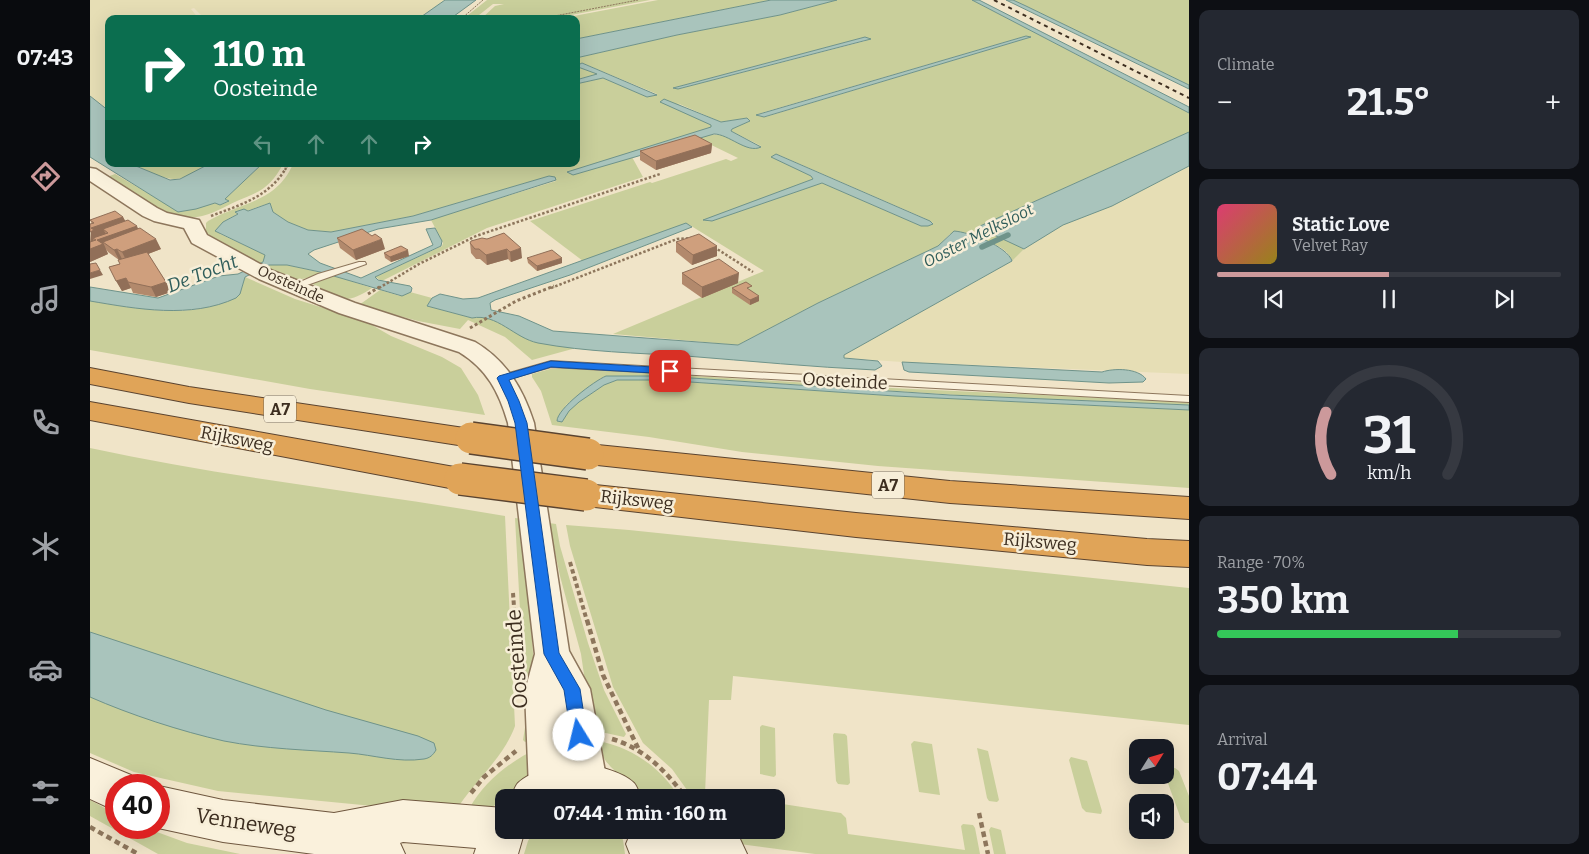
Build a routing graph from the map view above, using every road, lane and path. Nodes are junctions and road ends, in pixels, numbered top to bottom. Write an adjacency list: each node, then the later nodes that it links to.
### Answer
1 (483, 0): 3 (path)
2 (638, 0): 4 (path)
3 (465, 15)
4 (560, 15)
5 (286, 167): 8 (path)
6 (90, 173): 8 (street)
7 (660, 174): 14 (path)
8 (192, 224): 13 (street, Oosteinde)
9 (698, 239): 15 (path)
10 (714, 247): 12 (path)
11 (362, 264): 13 (lane)
12 (753, 272)
13 (293, 287): 17 (street, Oosteinde)
14 (373, 291)
15 (485, 318)
16 (90, 376): 20 (highway, Rijksweg / A7, bridge)
17 (502, 378): 18 (lane, Oosteinde); 29 (street, Oosteinde)
18 (1189, 399)
19 (90, 411): 22 (highway, Rijksweg / A7, bridge)
20 (1189, 508)
21 (568, 554): 30 (path)
22 (1189, 556)
23 (513, 586): 24 (path, Oosteinde)
24 (518, 673)
25 (517, 744): 26 (path)
26 (515, 752)
27 (90, 778): 28 (main road)
28 (105, 785)
29 (571, 789)
30 (679, 789)
31 (170, 809): 35 (main road, Venneweg)
32 (979, 813): 42 (path)
33 (90, 827): 38 (path)
34 (495, 828): 35 (main road, Venneweg)
35 (334, 835): 39 (main road, Venneweg)
36 (501, 839): 40 (main road)
37 (647, 843): 41 (main road)
38 (138, 854)
39 (383, 854)
40 (496, 854)
41 (726, 854)
42 (988, 854)

